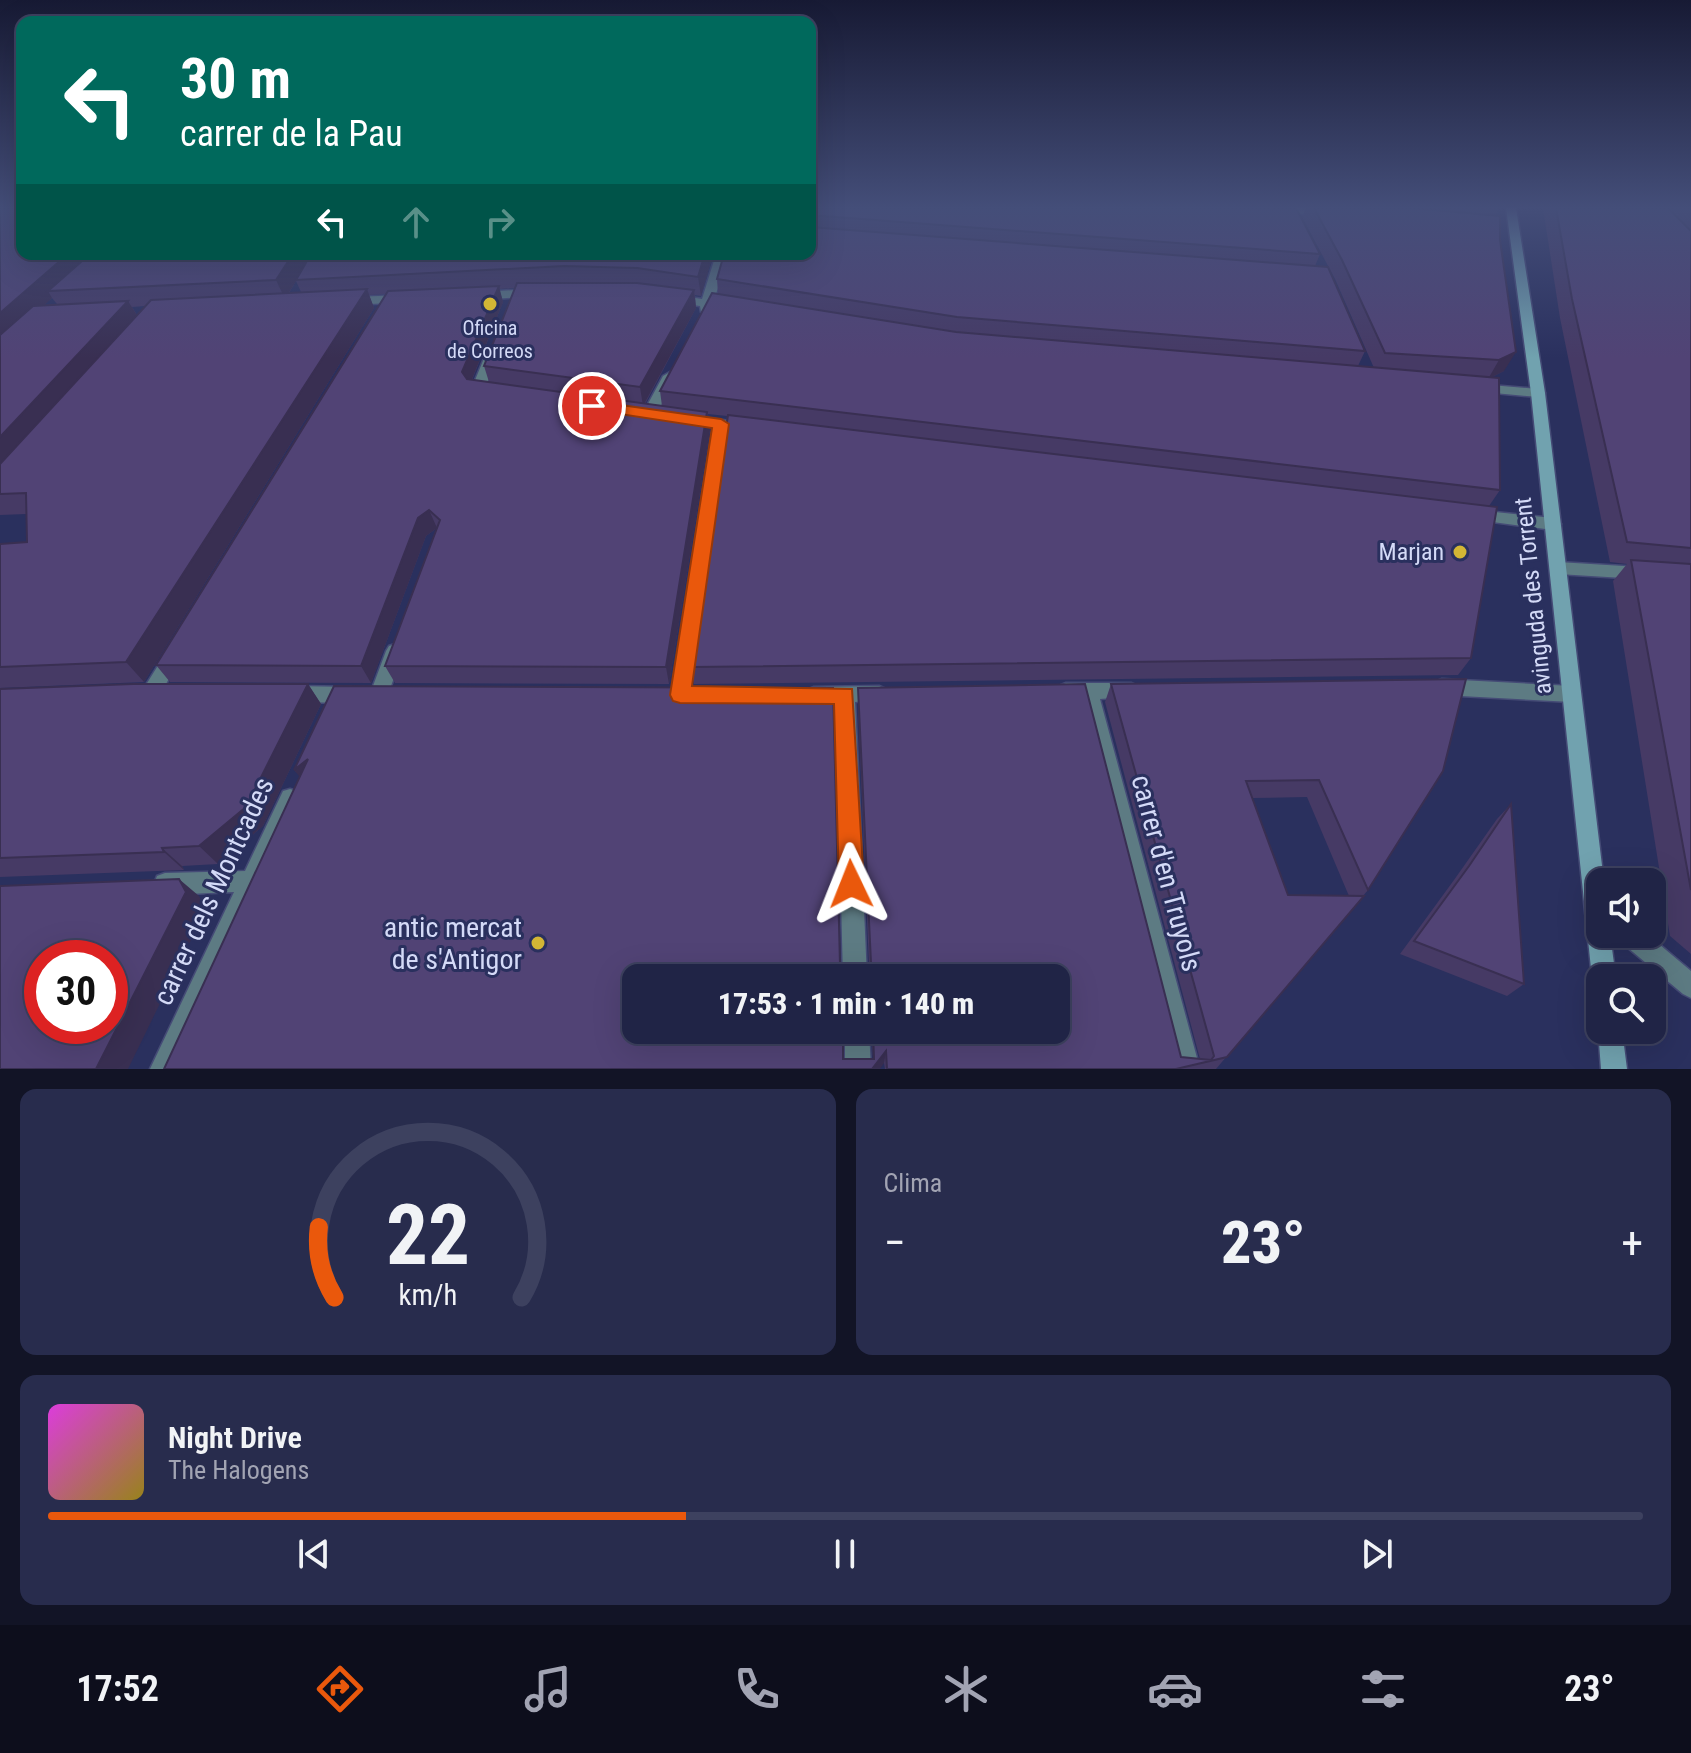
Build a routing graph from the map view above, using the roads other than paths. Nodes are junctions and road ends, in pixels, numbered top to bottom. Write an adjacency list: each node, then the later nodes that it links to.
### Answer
1 (1518, 258): 14 (main road, avinguda des Torrent)
2 (720, 260): 8 (street)
3 (543, 293): 4 (street)
4 (469, 296)
5 (421, 298): 7 (street)
6 (667, 298): 8 (street)
7 (334, 302)
8 (708, 303): 9 (street); 10 (street)
9 (737, 308)
10 (701, 317)
11 (500, 335): 15 (street)
12 (679, 358): 16 (street)
13 (1461, 386): 14 (street)
14 (1538, 393): 19 (main road, avinguda des Torrent)
15 (509, 394)
16 (721, 424): 17 (street); 33 (street)
17 (768, 430)
18 (1459, 513): 19 (street)
19 (1553, 524): 20 (main road, avinguda des Torrent)
20 (1558, 568): 21 (street); 31 (main road, avinguda des Torrent)
21 (1661, 575)
22 (400, 637): 32 (street)
23 (184, 639): 28 (street)
24 (1418, 687): 31 (street)
25 (1152, 690): 26 (street)
26 (1089, 691): 27 (street); 48 (street, carrer d'en Truyols)
27 (1043, 692)
28 (151, 693)
29 (276, 694): 32 (street)
30 (906, 694): 35 (street)
31 (1572, 694): 38 (main road, avinguda des Torrent)
32 (338, 695): 36 (street)
33 (680, 695)
34 (800, 695): 35 (street)
35 (845, 695): 42 (street)
36 (324, 723)
37 (298, 781): 39 (street, carrer dels Montcades)
38 (1593, 868)
39 (251, 881): 40 (street); 46 (street, carrer dels Montcades)
40 (141, 885)
41 (1646, 948): 43 (street)
42 (855, 964)
43 (1691, 986)
44 (857, 1044): 47 (street)
45 (1611, 1044): 49 (main road)
46 (163, 1069)
47 (858, 1069)
48 (1187, 1069)
49 (1614, 1069)

